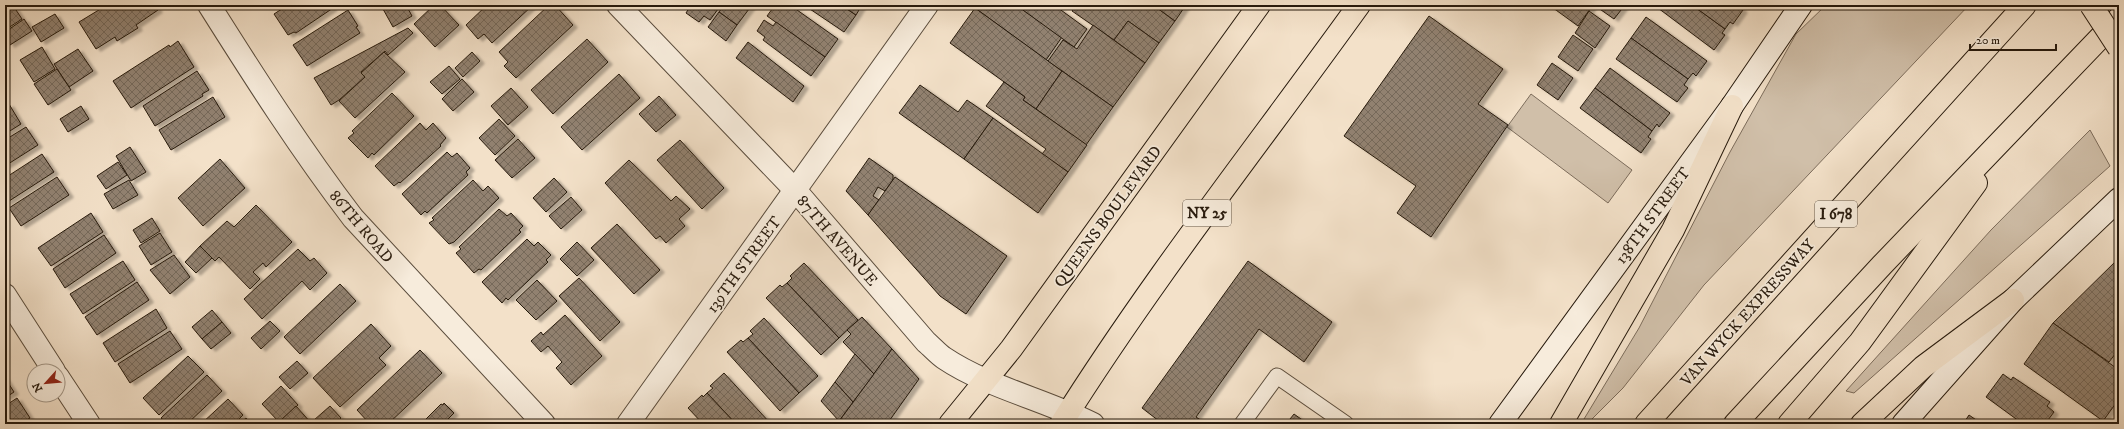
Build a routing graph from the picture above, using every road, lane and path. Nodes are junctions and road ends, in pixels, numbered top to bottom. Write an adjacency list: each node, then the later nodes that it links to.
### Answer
1 (209, 5): 22 (street, 86TH ROAD)
2 (618, 5): 13 (street, 87TH AVENUE)
3 (927, 5): 13 (street, 139TH STREET)
4 (1259, 5): 18 (main road, QUEENS BOULEVARD)
5 (1359, 5): 20 (main road, NY 25)
6 (1801, 5): 11 (street, 138TH STREET)
7 (2025, 5): 30 (main road, VAN WYCK EXPRESSWAY / I 678)
8 (2092, 5): 10 (main road, bridge)
9 (2119, 18): 12 (main road)
10 (2119, 48)
11 (1732, 106): 28 (street, 138TH STREET); 29 (main road)
12 (2026, 115): 31 (main road); 32 (main road)
13 (796, 191): 18 (street, 87TH AVENUE); 23 (street, 139TH STREET)
14 (2119, 199): 16 (street)
15 (5, 295): 17 (street)
16 (2013, 300): 33 (main road); 34 (street)
17 (49, 363)
18 (986, 379): 20 (street, 87TH AVENUE); 24 (main road, QUEENS BOULEVARD)
19 (66, 389): 21 (street)
20 (1065, 418): 25 (street, 87TH AVENUE)
21 (89, 424)
22 (544, 424)
23 (628, 424)
24 (950, 424)
25 (1093, 424)
26 (1242, 424): 27 (lane)
27 (1346, 424)
28 (1500, 424)
29 (1561, 424)
30 (1646, 424)
31 (1735, 424)
32 (1789, 424)
33 (1862, 424)
34 (1903, 424)

